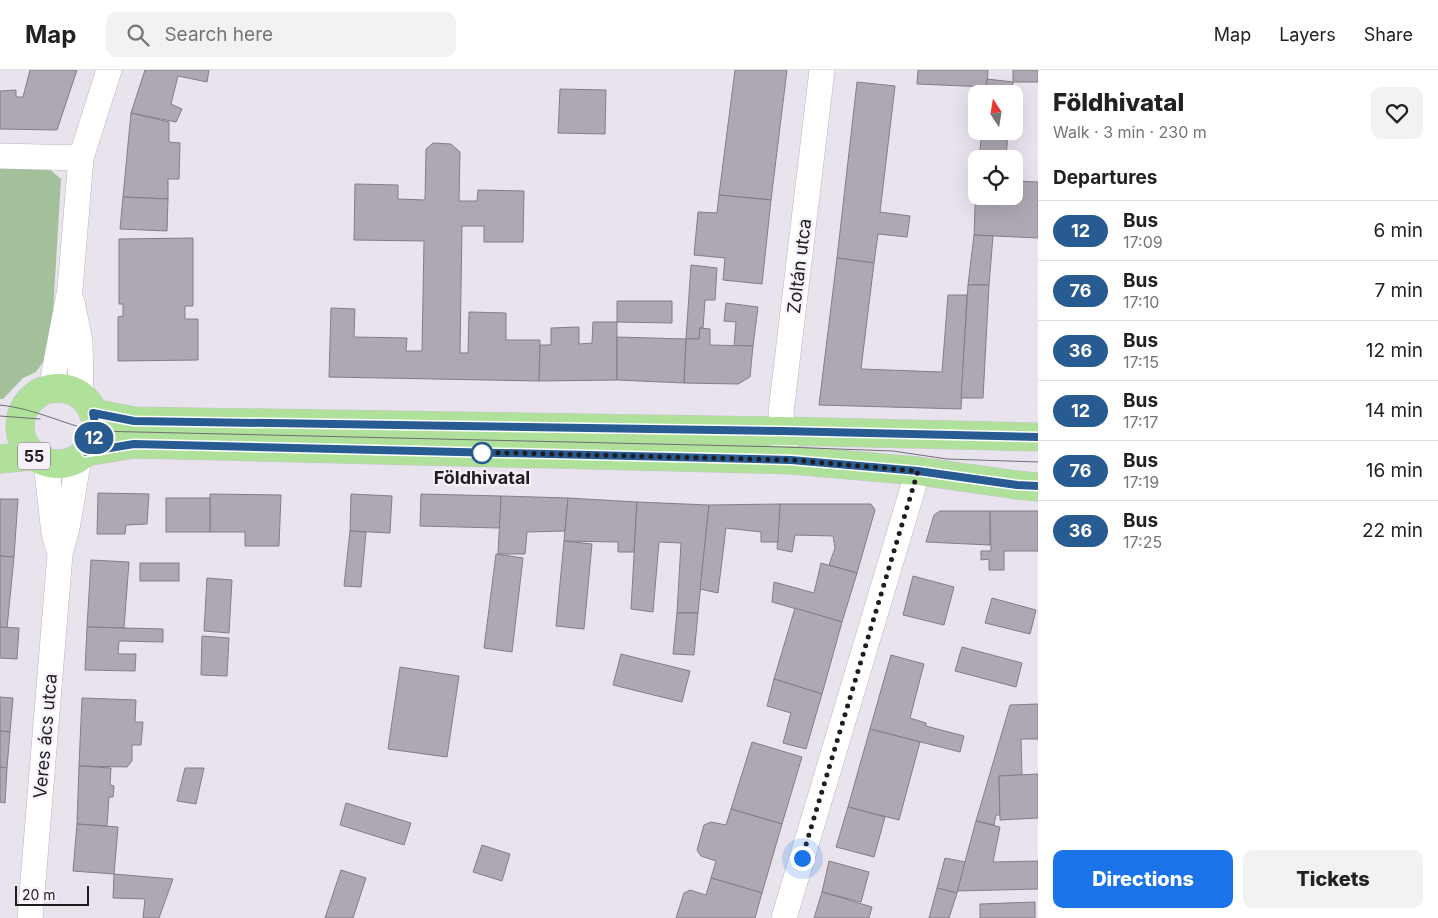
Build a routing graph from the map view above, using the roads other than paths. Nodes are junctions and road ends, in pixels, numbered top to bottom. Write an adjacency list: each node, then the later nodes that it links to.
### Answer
1 (109, 70): 4 (street)
2 (822, 70): 9 (street, Zoltán utca)
3 (0, 156): 4 (street)
4 (81, 158): 5 (street)
5 (70, 289): 6 (street); 7 (street)
6 (51, 389): 7 (main road); 8 (main road, 55)
7 (87, 405): 9 (main road); 11 (main road)
8 (10, 425): 13 (main road, 55)
9 (782, 431): 10 (main road); 14 (street, Zoltán utca)
10 (1038, 437)
11 (82, 455): 13 (main road, 55); 14 (main road, 55); 17 (street, Veres ács utca)
12 (0, 459): 13 (main road, 55)
13 (40, 459): 17 (street, Veres ács utca)
14 (791, 460): 15 (main road, 55)
15 (918, 471): 16 (main road, 55); 19 (street)
16 (1038, 486)
17 (60, 554): 18 (street, Veres ács utca)
18 (30, 918)
19 (784, 918)

